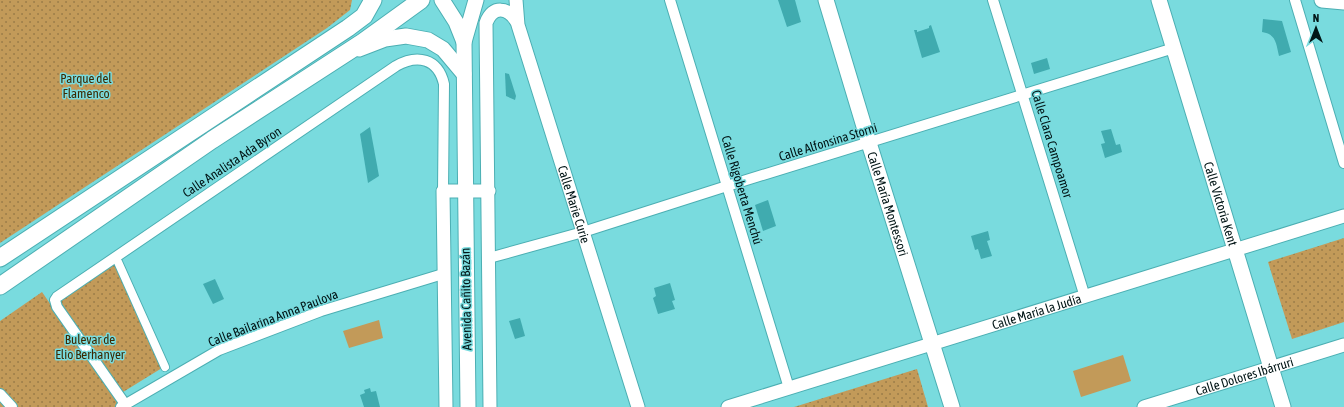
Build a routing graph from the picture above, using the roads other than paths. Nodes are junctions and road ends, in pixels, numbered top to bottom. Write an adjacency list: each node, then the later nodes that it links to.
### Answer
1 (373, 0): 29 (highway)
2 (422, 0): 16 (highway)
3 (442, 0): 14 (main road, Avenida Cañito Bazán)
4 (476, 0): 14 (main road, Avenida Cañito Bazán)
5 (516, 0): 13 (street, Calle Marie Curie)
6 (670, 0): 22 (street, Calle Rigoberta Menchú)
7 (826, 0): 20 (main road, Calle María Montessori)
8 (993, 0): 19 (street, Calle Clara Campoamor)
9 (1159, 0): 15 (main road, Calle Victoria Kent)
10 (1295, 0): 21 (street)
11 (1322, 0): 12 (main road)
12 (1344, 2)
13 (517, 22): 25 (street, Avenida Cañito Bazán); 27 (street, Calle Marie Curie)
14 (464, 42): 18 (main road, Avenida Cañito Bazán)
15 (1174, 48): 19 (street, Calle Alfonsina Storni); 28 (main road, Calle Victoria Kent)
16 (341, 56): 18 (main road); 33 (highway)
17 (429, 62): 24 (street, Avenida Cañito Bazán); 41 (street, Calle Analista Ada Byron)
18 (464, 74): 23 (main road, Avenida Cañito Bazán)
19 (1023, 94): 20 (street, Calle Alfonsina Storni); 34 (street, Calle Clara Campoamor)
20 (869, 143): 22 (street, Calle Alfonsina Storni); 35 (main road, Calle María Montessori)
21 (1344, 163)
22 (727, 186): 27 (street, Calle Alfonsina Storni); 39 (street, Calle Rigoberta Menchú)
23 (465, 190): 24 (street); 25 (street); 44 (main road, Avenida Cañito Bazán)
24 (443, 191): 32 (street, Avenida Cañito Bazán)
25 (489, 191): 30 (street, Avenida Cañito Bazán)
26 (1344, 216): 28 (street, Calle María la Judía)
27 (583, 232): 30 (street, Calle Alfonsina Storni); 46 (street, Calle Marie Curie)
28 (1235, 250): 34 (street, Calle María la Judía); 38 (main road, Calle Victoria Kent)
29 (0, 258)
30 (489, 258): 45 (street, Avenida Cañito Bazán)
31 (118, 262): 37 (street)
32 (443, 274): 41 (street, Calle Bailarina Anna Paulova); 43 (street, Avenida Cañito Bazán)
33 (0, 286)
34 (1085, 297): 35 (street, Calle María la Judía)
35 (932, 344): 39 (street, Calle María la Judía); 48 (main road, Calle María Montessori)
36 (1344, 345): 38 (street, Calle Dolores Ibárruri)
37 (165, 367)
38 (1271, 367): 49 (street, Calle Dolores Ibárruri); 50 (main road, Calle Victoria Kent)
39 (789, 388): 47 (street, Calle María la Judía)
40 (0, 394): 42 (street)
41 (124, 406)
42 (12, 407)
43 (446, 407)
44 (468, 407)
45 (490, 407)
46 (638, 407)
47 (728, 407)
48 (952, 407)
49 (1144, 407)
50 (1283, 407)

